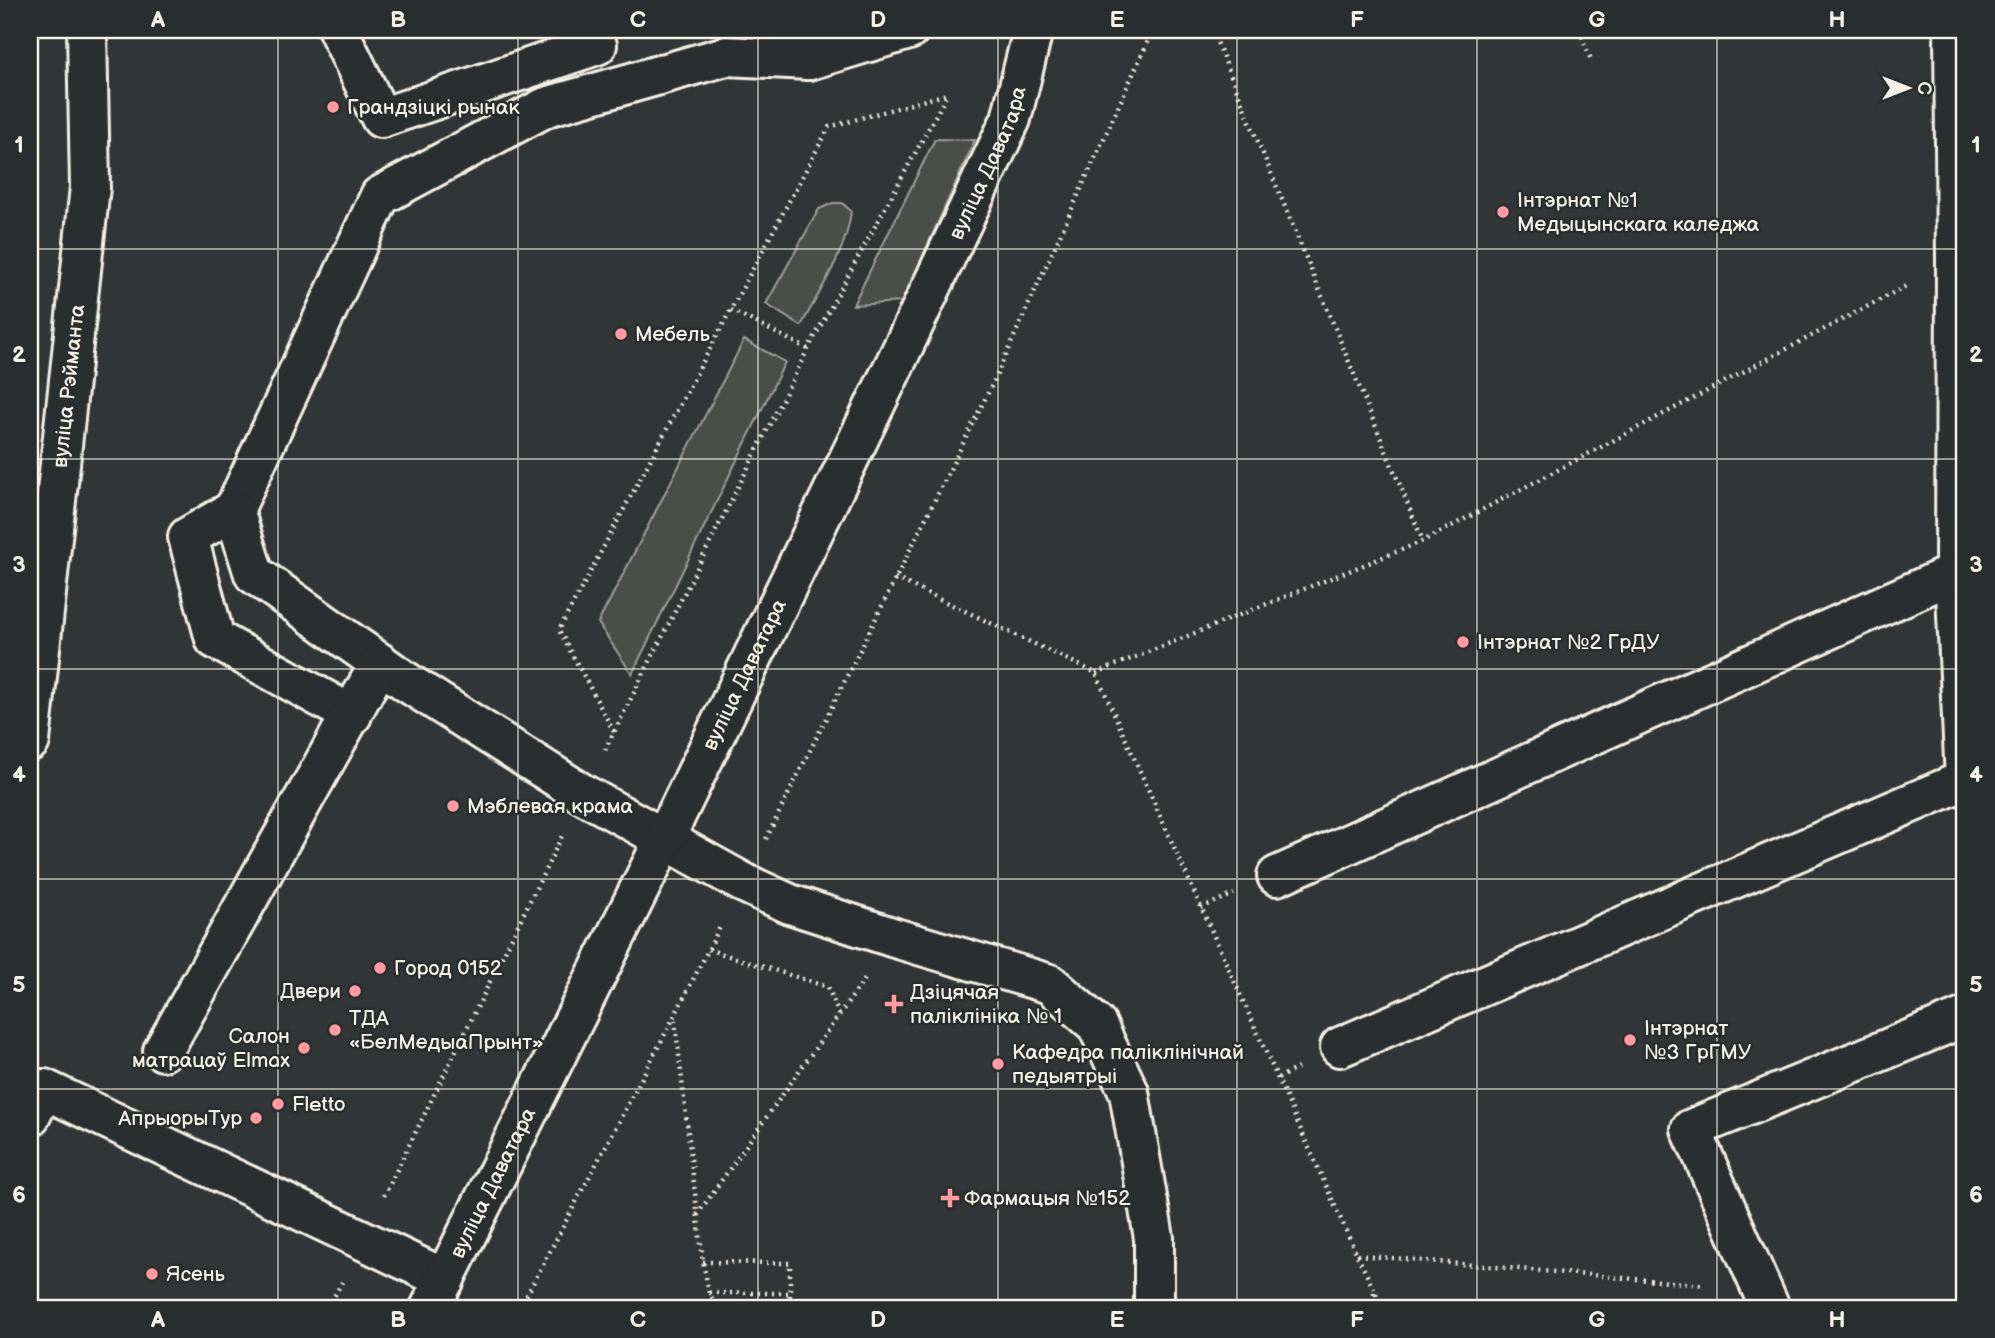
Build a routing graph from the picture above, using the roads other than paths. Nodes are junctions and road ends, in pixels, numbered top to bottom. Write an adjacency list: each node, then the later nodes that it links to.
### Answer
1 (87, 30): 12 (street, вуліца Рэйманта)
2 (338, 30): 6 (street)
3 (909, 30): 7 (street)
4 (1033, 30): 14 (street, вуліца Даватара)
5 (1954, 30): 9 (street)
6 (597, 45)
7 (801, 45): 8 (street)
8 (234, 510): 10 (street); 11 (street)
9 (1955, 573): 13 (street); 15 (street)
10 (380, 663): 11 (street); 14 (street)
11 (352, 715): 18 (street)
12 (30, 741)
13 (1965, 780): 17 (street)
14 (665, 838): 20 (street, вуліца Даватара); 22 (street)
15 (1277, 876)
16 (1965, 1017): 21 (street)
17 (1340, 1047)
18 (163, 1051)
19 (30, 1117): 20 (street)
20 (438, 1294)
21 (1766, 1299)
22 (1154, 1308)

